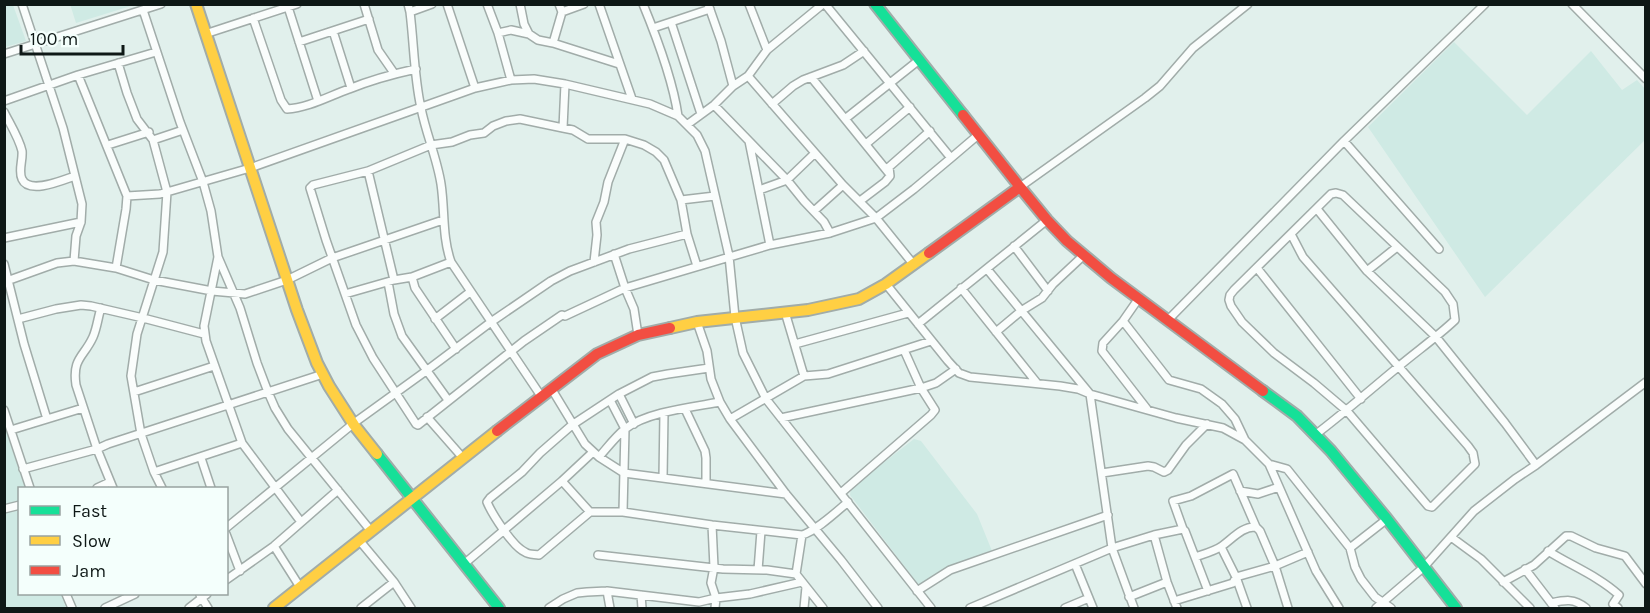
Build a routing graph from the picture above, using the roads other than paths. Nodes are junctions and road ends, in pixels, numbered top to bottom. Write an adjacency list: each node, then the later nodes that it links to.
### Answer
1 (22, 4): 34 (street)
2 (161, 4): 23 (street)
3 (196, 4): 30 (street)
4 (297, 4): 19 (street)
5 (364, 4): 25 (street)
6 (432, 4): 21 (street)
7 (447, 4): 54 (street)
8 (487, 4): 29 (street)
9 (520, 4): 31 (street)
10 (584, 4): 22 (street)
11 (599, 4): 41 (street)
12 (643, 4): 27 (street)
13 (824, 4): 35 (street); 36 (street)
14 (875, 4): 39 (street)
15 (1248, 4): 88 (street)
16 (1485, 4): 75 (street)
17 (1572, 4): 47 (street)
18 (750, 5): 35 (street)
19 (288, 7): 24 (street); 32 (street)
20 (709, 7): 26 (street); 52 (street)
21 (409, 8): 42 (street)
22 (560, 8): 33 (street)
23 (143, 10): 34 (street); 37 (street)
24 (254, 18): 30 (street); 57 (street)
25 (369, 19): 28 (street); 43 (street)
26 (671, 22): 27 (street); 63 (street)
27 (653, 28): 64 (street)
28 (333, 31): 32 (street); 53 (street)
29 (498, 33): 31 (street); 48 (street)
30 (206, 34): 81 (street)
31 (529, 34): 33 (street)
32 (299, 42): 57 (street)
33 (553, 43): 41 (street)
34 (34, 45): 38 (street); 51 (street)
35 (767, 50): 45 (street)
36 (864, 51): 46 (street); 49 (street)
37 (156, 52): 40 (street); 68 (street)
38 (4, 54)
39 (919, 60): 49 (street); 71 (street)
40 (118, 63): 44 (street); 70 (street)
41 (620, 64): 55 (street)
42 (416, 69): 43 (street); 61 (street)
43 (394, 74): 53 (street)
44 (78, 75): 51 (street); 77 (street)
45 (748, 76): 52 (street); 58 (street)
46 (811, 77): 58 (street); 65 (street)
47 (1646, 79)
48 (511, 80): 50 (street); 54 (street)
49 (890, 82): 60 (street); 65 (street)
50 (565, 84): 55 (street); 67 (street)
51 (49, 86): 56 (street); 84 (street)
52 (733, 86): 59 (street)
53 (351, 88): 57 (street)
54 (475, 88): 61 (street)
55 (632, 99): 64 (street)
56 (4, 101)
57 (318, 101)
58 (772, 104): 79 (street)
59 (714, 105): 63 (street); 74 (street)
60 (910, 106): 69 (street); 76 (street)
61 (421, 107): 78 (street); 81 (street)
62 (4, 112): 84 (street)
63 (701, 114): 66 (street)
64 (678, 116): 66 (street)
65 (846, 119): 76 (street)
66 (688, 124): 92 (street)
67 (563, 128): 72 (street); 78 (street)
68 (183, 130): 73 (street); 86 (street)
69 (930, 130): 80 (street); 83 (street)
70 (149, 132): 73 (street); 77 (street)
71 (978, 135): 80 (street); 88 (street)
72 (625, 139): 93 (street); 117 (street)
73 (153, 140): 90 (street)
74 (748, 141): 85 (street); 89 (street)
75 (1344, 141): 109 (street); 147 (street)
76 (866, 144): 83 (street)
77 (108, 145): 91 (street)
78 (431, 145): 82 (street); 98 (street)
79 (815, 153): 85 (street); 87 (street)
80 (951, 158): 97 (street)
81 (250, 168): 86 (street); 127 (street)
82 (368, 171): 105 (street); 114 (street)
83 (888, 172): 94 (street)
84 (75, 176): 100 (street)
85 (787, 180): 89 (street); 96 (street)
86 (203, 182): 90 (street); 113 (street)
87 (843, 185): 94 (street); 96 (street)
88 (1020, 187): 99 (street); 119 (street)
89 (759, 190): 106 (street)
90 (167, 192): 91 (street); 126 (street)
91 (127, 196): 121 (street)
92 (715, 196): 93 (street); 112 (street)
93 (681, 200): 102 (street)
94 (860, 201): 97 (street)
95 (1317, 209): 103 (street); 108 (street); 124 (street)
96 (814, 211): 101 (street)
97 (876, 218): 101 (street); 119 (street)
98 (443, 220): 105 (street); 116 (street)
99 (1047, 220): 107 (street); 111 (street)
100 (81, 222): 104 (street); 115 (street)
101 (830, 233): 106 (street)
102 (687, 234): 110 (street); 120 (street)
103 (1292, 234): 122 (street); 162 (street)
104 (4, 238)
105 (385, 240): 114 (street); 129 (street)
106 (770, 245): 112 (street)
107 (1014, 246): 123 (street); 134 (street)
108 (1397, 247): 124 (street); 155 (street)
109 (1439, 249)
110 (614, 254): 117 (street); 131 (street)
111 (1084, 255): 134 (street); 138 (street)
112 (729, 256): 120 (street); 143 (street)
113 (218, 257): 133 (street); 136 (street)
114 (332, 258): 127 (street); 137 (street)
115 (74, 261): 121 (street); 128 (street)
116 (451, 262): 125 (street); 135 (street)
117 (594, 262): 149 (street)
118 (4, 264): 128 (street)
119 (914, 265): 130 (street)
120 (697, 266): 131 (street)
121 (116, 268): 126 (street)
122 (1257, 268): 179 (street); 188 (street)
123 (987, 269): 132 (street); 140 (street)
124 (1367, 271): 155 (street)
125 (412, 277): 129 (street); 146 (street)
126 (154, 280): 133 (street); 144 (street)
127 (287, 280): 136 (street); 166 (street)
128 (7, 281): 145 (street)
129 (391, 281): 137 (street); 165 (street)
130 (886, 284): 141 (street); 142 (street)
131 (625, 288): 154 (street); 160 (street)
132 (961, 288): 151 (street); 152 (street)
133 (212, 291): 136 (street); 153 (street)
134 (1048, 291): 140 (street)
135 (470, 292): 146 (street); 149 (street)
136 (234, 294): 173 (street)
137 (345, 294): 174 (street)
138 (1139, 298): 147 (street); 148 (street)
139 (100, 308): 144 (street); 145 (street); 184 (street)
140 (1022, 311): 152 (street); 176 (street)
141 (785, 312): 143 (street); 157 (street)
142 (908, 313): 151 (street); 157 (street)
143 (735, 317): 150 (street); 178 (street)
144 (142, 318): 153 (street); 172 (street)
145 (18, 319): 192 (street)
146 (435, 319): 158 (street)
147 (1168, 320): 201 (street)
148 (1123, 321): 187 (street); 202 (street)
149 (491, 322): 158 (street); 160 (street)
150 (697, 322): 154 (street); 163 (street)
151 (918, 324): 156 (street)
152 (996, 332): 169 (street)
153 (204, 334): 161 (street)
154 (638, 335): 170 (street)
155 (1436, 337): 162 (street); 210 (street)
156 (931, 341): 159 (street); 164 (street)
157 (795, 344): 167 (street)
158 (456, 349): 165 (street)
159 (904, 350): 167 (street); 171 (street)
160 (511, 353): 177 (street); 180 (street)
161 (214, 366): 172 (street); 183 (street)
162 (1399, 366): 179 (street); 188 (street)
163 (709, 368): 175 (street); 182 (street)
164 (956, 369): 169 (street); 171 (street)
165 (426, 371): 174 (street); 180 (street)
166 (323, 374): 173 (street); 194 (street)
167 (804, 376): 178 (street)
168 (1646, 382): 210 (street)
169 (1037, 383): 176 (street)
170 (551, 388): 177 (street); 197 (street)
171 (921, 388): 191 (street); 226 (street)
172 (134, 392): 200 (street)
173 (268, 392): 183 (street); 207 (street)
174 (395, 394): 190 (street); 194 (street)
175 (619, 394): 181 (street); 195 (street)
176 (1090, 394): 187 (street); 214 (street)
177 (541, 396): 208 (street)
178 (766, 399): 191 (street); 193 (street)
179 (1361, 399): 188 (street)
180 (448, 400): 190 (street)
181 (610, 400): 197 (street); 198 (street)
182 (720, 402): 185 (street); 193 (street)
183 (230, 405): 200 (street); 203 (street)
184 (83, 408): 192 (street); 204 (street)
185 (685, 409): 189 (street); 217 (street)
186 (4, 410): 199 (street)
187 (1147, 410): 196 (street)
188 (1347, 411): 201 (street)
189 (664, 413): 195 (street); 215 (street)
190 (428, 417): 208 (street)
191 (781, 418): 226 (street)
192 (47, 419): 199 (street)
193 (730, 419): 227 (street)
194 (354, 423): 207 (street); 228 (street)
195 (634, 424): 198 (street)
196 (1207, 424): 202 (street); 214 (street)
197 (572, 425): 205 (street); 239 (street)
198 (626, 429): 205 (street); 213 (street)
199 (11, 430): 211 (street)
200 (141, 434): 204 (street); 212 (street)
201 (1315, 435): 233 (street)
202 (1245, 440): 209 (street)
203 (242, 443): 206 (street); 223 (street)
204 (96, 449): 211 (street); 218 (street)
205 (596, 455): 213 (street); 216 (street)
206 (201, 458): 212 (street); 221 (street)
207 (311, 458): 223 (street); 224 (street)
208 (463, 458): 228 (street)
209 (1269, 464): 222 (street); 251 (street)
210 (1536, 465): 245 (street)
211 (23, 469): 219 (street)
212 (154, 472): 220 (street)
213 (624, 473): 215 (street); 231 (street)
214 (1102, 473): 232 (street)
215 (663, 478): 217 (street)
216 (562, 480): 230 (street); 239 (street)
217 (705, 483): 227 (street)
218 (112, 485)
219 (29, 487)
220 (161, 487)
221 (210, 487)
222 (1279, 487): 225 (street); 253 (street)
223 (276, 488): 234 (street); 236 (street)
224 (338, 490): 234 (street); 241 (street)
225 (1240, 491): 237 (street); 240 (street)
226 (841, 493): 229 (street)
227 (786, 494): 238 (street)
228 (412, 498): 241 (street); 256 (street)
229 (848, 502): 238 (street); 274 (street)
230 (590, 512): 231 (street); 239 (street)
231 (623, 512): 235 (street)
232 (1108, 515): 250 (street); 274 (street)
233 (1387, 519): 251 (street); 260 (street)
234 (301, 522): 248 (street)
235 (712, 525): 242 (street); 259 (street)
236 (228, 526)
237 (1256, 527): 249 (street); 258 (street)
238 (814, 528): 243 (street); 304 (street)
239 (503, 530): 256 (street)
240 (1183, 530): 244 (street); 255 (street)
241 (371, 531): 247 (street)
242 (761, 531): 243 (street); 262 (street)
243 (802, 535): 264 (street)
244 (1154, 535): 250 (street); 268 (street)
245 (1451, 537): 260 (street); 269 (street)
246 (228, 539): 263 (street)
247 (359, 540): 267 (street); 272 (street)
248 (274, 546): 263 (street); 272 (street)
249 (1221, 547): 255 (street); 265 (street)
250 (1112, 548): 257 (street); 281 (street)
251 (1350, 548): 286 (street)
252 (1548, 551): 261 (street); 271 (street); 317 (street)
253 (1308, 552): 258 (street); 289 (street)
254 (598, 555): 259 (street)
255 (1195, 557): 275 (street)
256 (464, 564): 297 (street)
257 (1075, 564): 283 (street); 288 (street)
258 (1275, 566): 265 (street); 311 (street)
259 (714, 567): 262 (street); 282 (street)
260 (1424, 567): 286 (street); 314 (street)
261 (1526, 569): 269 (street); 287 (street)
262 (758, 570): 264 (street)
263 (240, 571): 266 (street)
264 (796, 574): 270 (street)
265 (1236, 577): 275 (street); 310 (street)
266 (228, 579)
267 (394, 582): 295 (street); 296 (street)
268 (1167, 582): 281 (street); 284 (street)
269 (1503, 582): 315 (street)
270 (804, 584): 282 (street); 302 (street); 303 (street)
271 (1646, 584)
272 (300, 587): 294 (street)
273 (607, 591): 280 (street); 298 (street); 299 (street)
274 (917, 591): 305 (street)
275 (1208, 591): 284 (street)
276 (66, 595): 290 (street)
277 (115, 595): 285 (street)
278 (133, 595): 285 (street)
279 (202, 595): 292 (street); 293 (street)
280 (641, 595): 282 (street); 300 (street)
281 (1129, 597): 308 (street)
282 (716, 598): 301 (street)
283 (1089, 598): 306 (street); 307 (street)
284 (1174, 601): 309 (street)
285 (119, 603): 291 (street)
286 (1384, 603): 312 (street); 313 (street)
287 (1553, 606): 316 (street)
288 (975, 608)
289 (1337, 608)
290 (72, 609)
291 (105, 609)
292 (189, 609)
293 (208, 609)
294 (274, 609)
295 (361, 609)
296 (411, 609)
297 (499, 609)
298 (549, 609)
299 (610, 609)
300 (642, 609)
301 (715, 609)
302 (804, 609)
303 (823, 609)
304 (878, 609)
305 (931, 609)
306 (1065, 609)
307 (1093, 609)
308 (1134, 609)
309 (1177, 609)
310 (1248, 609)
311 (1288, 609)
312 (1376, 609)
313 (1390, 609)
314 (1456, 609)
315 (1530, 609)
316 (1586, 609)
317 (1618, 609)

